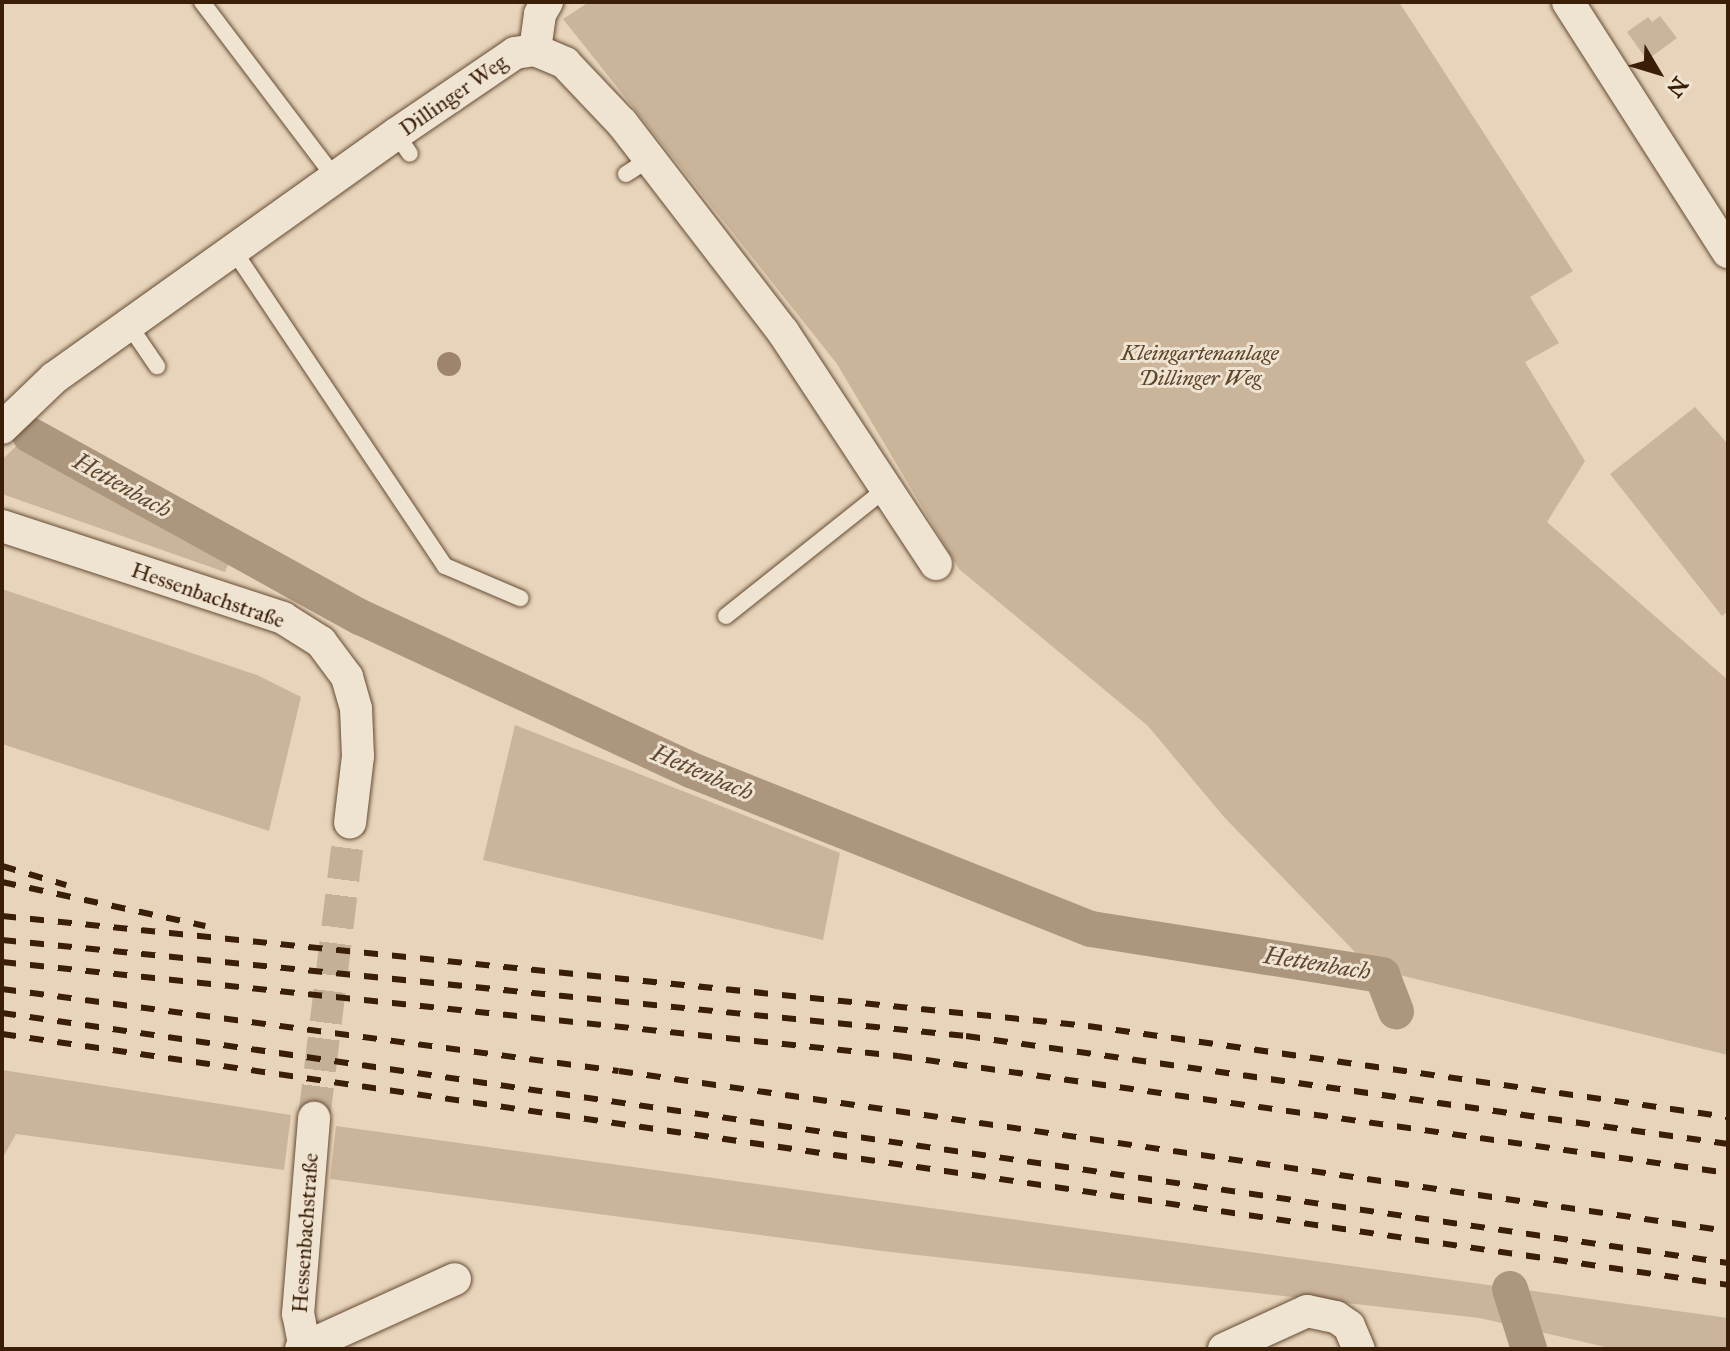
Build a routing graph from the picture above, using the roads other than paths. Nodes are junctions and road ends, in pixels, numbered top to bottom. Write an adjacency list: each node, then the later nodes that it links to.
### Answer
1 (202, 2): 5 (lane)
2 (547, 2): 4 (street)
3 (1568, 2): 6 (street)
4 (535, 50): 5 (street, Dillinger Weg); 11 (street, Dillinger Weg)
5 (336, 179): 7 (street, Dillinger Weg)
6 (1724, 237)
7 (234, 251): 8 (street, Dillinger Weg); 14 (lane)
8 (129, 325): 9 (lane); 10 (street, Dillinger Weg)
9 (157, 366)
10 (6, 414)
11 (887, 488): 13 (street, Dillinger Weg); 15 (lane)
12 (2, 526): 16 (street, Hessenbachstraße)
13 (936, 564)
14 (520, 598)
15 (726, 616)
16 (350, 823)
17 (314, 1118): 19 (street, Hessenbachstraße)
18 (455, 1279): 19 (street)
19 (304, 1348)
20 (1224, 1349): 21 (street)
21 (1359, 1349)

